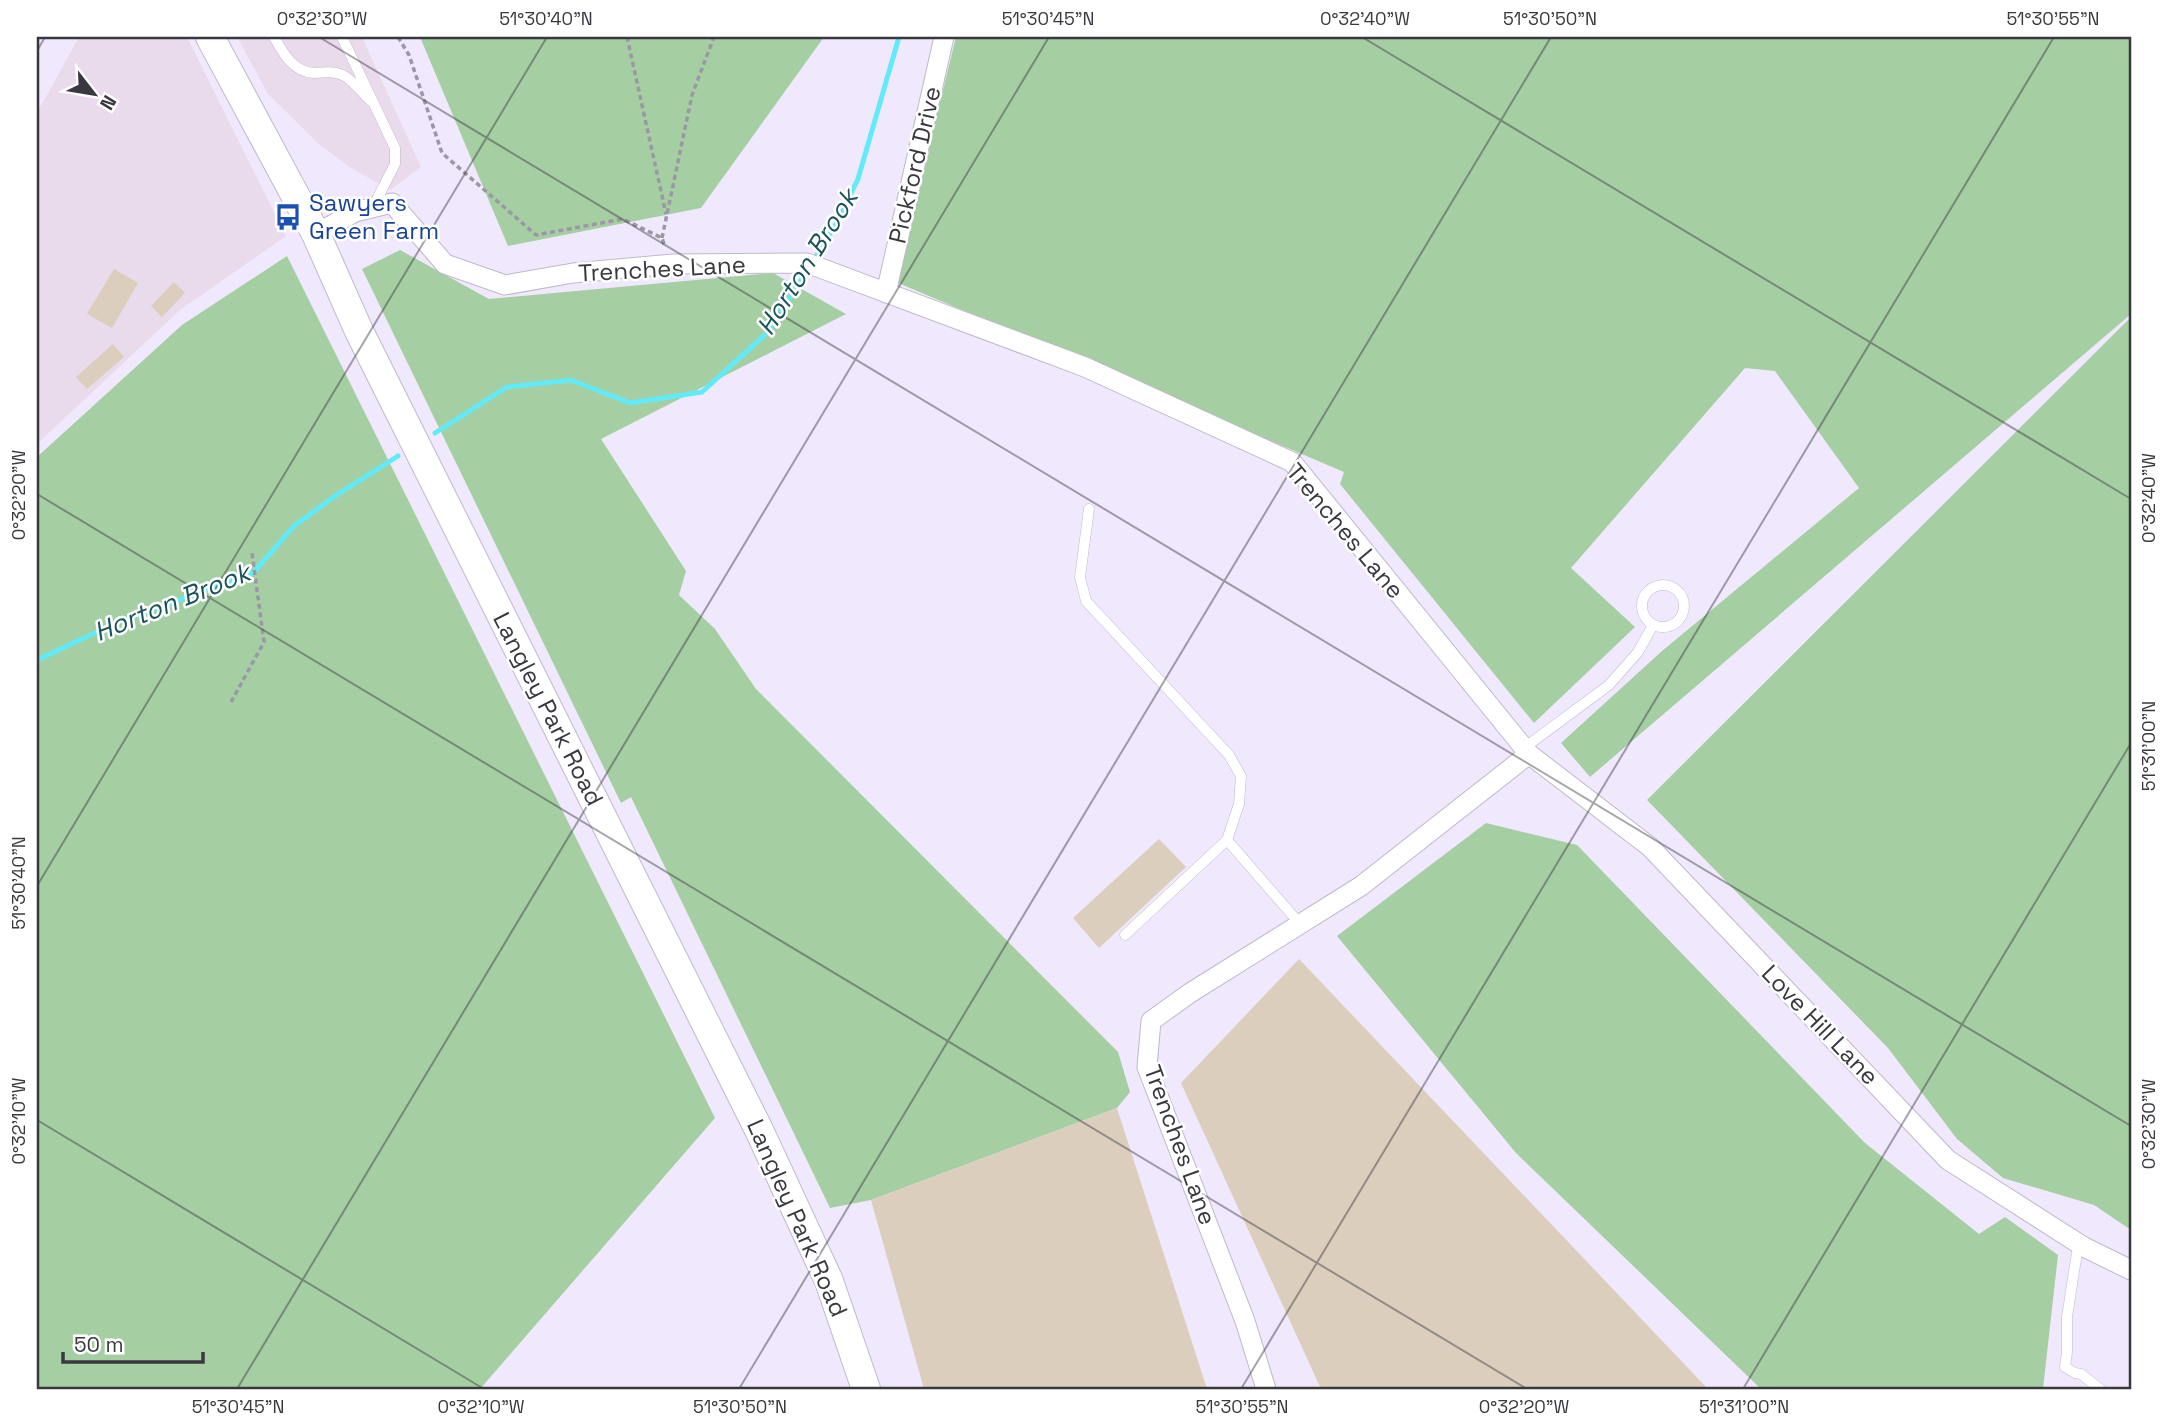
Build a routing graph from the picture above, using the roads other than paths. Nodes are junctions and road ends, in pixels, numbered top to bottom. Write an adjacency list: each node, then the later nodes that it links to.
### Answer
1 (211, 37): 7 (main road, Langley Park Road)
2 (274, 37): 5 (lane)
3 (342, 37): 5 (lane)
4 (944, 37): 8 (street, Pickford Drive)
5 (376, 106): 6 (lane)
6 (373, 207): 7 (street); 8 (street, Trenches Lane)
7 (316, 234): 17 (main road, Langley Park Road)
8 (886, 293): 11 (street, Trenches Lane)
9 (1089, 509): 12 (lane)
10 (1653, 625): 10 (lane); 11 (lane)
11 (1526, 751): 13 (street, Trenches Lane); 15 (street, Love Hill Lane)
12 (1227, 840): 13 (lane); 14 (lane)
13 (1300, 924): 18 (street, Trenches Lane)
14 (1125, 935)
15 (2084, 1247): 16 (street, Love Hill Lane); 19 (lane)
16 (2131, 1270)
17 (866, 1389)
18 (1266, 1389)
19 (2100, 1389)

